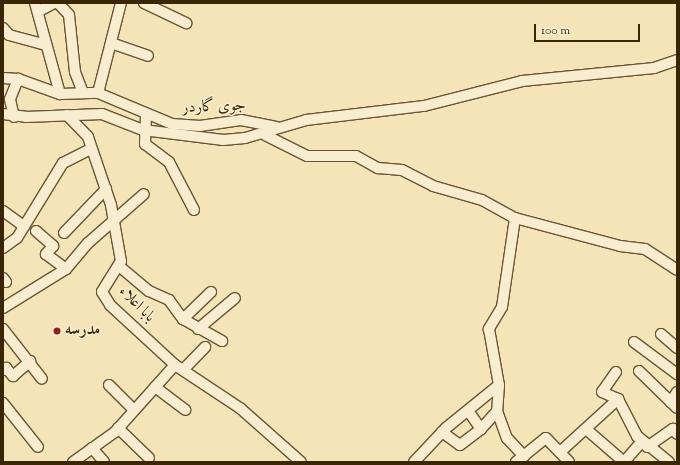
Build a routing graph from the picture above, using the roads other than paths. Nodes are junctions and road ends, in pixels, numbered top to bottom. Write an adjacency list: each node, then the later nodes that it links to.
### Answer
1 (54, 3): 5 (street)
2 (58, 3): 14 (street)
3 (122, 3): 8 (street)
4 (144, 3): 6 (street)
5 (37, 7): 9 (street)
6 (186, 23)
7 (3, 28): 9 (street)
8 (111, 43): 10 (street); 16 (street)
9 (46, 45): 15 (street)
10 (148, 56)
11 (677, 60): 21 (street)
12 (3, 78): 13 (street, جوی گاردر)
13 (18, 79): 15 (street, جوی گاردر); 20 (street)
14 (83, 93): 15 (street, جوی گاردر); 16 (street, جوی گاردر)
15 (60, 94)
16 (98, 94): 19 (street, جوی گاردر)
17 (3, 114): 20 (street, جوی گاردر)
18 (67, 115): 20 (street, جوی گاردر); 22 (street, جوی گاردر); 24 (street, بابا اعلاء)
19 (146, 115): 21 (street, جوی گاردر); 22 (street)
20 (14, 116)
21 (276, 127): 23 (street, جوی گاردر)
22 (143, 130): 23 (street, جوی گاردر); 27 (street)
23 (265, 135): 29 (street)
24 (91, 149): 25 (street, بابا اعلاء); 31 (street)
25 (106, 189): 30 (street, بابا اعلاء); 33 (street)
26 (144, 194): 30 (street)
27 (194, 210)
28 (3, 211): 31 (street)
29 (515, 218): 37 (street); 57 (street)
30 (114, 221): 35 (street, بابا اعلاء); 36 (street)
31 (24, 226): 34 (street)
32 (36, 231): 36 (street)
33 (64, 233)
34 (3, 248)
35 (119, 266): 41 (street); 50 (street, بابا اعلاء)
36 (66, 269): 40 (street)
37 (677, 270)
38 (211, 292): 41 (street)
39 (235, 298): 43 (street)
40 (3, 308)
41 (183, 319): 43 (street)
42 (3, 329): 49 (street)
43 (198, 329): 45 (street)
44 (661, 334): 48 (street)
45 (222, 341)
46 (634, 342): 54 (street)
47 (205, 347): 50 (street)
48 (677, 348)
49 (30, 361): 51 (street); 55 (street)
50 (179, 367): 58 (street); 81 (street, بابا اعلاء)
51 (3, 370)
52 (639, 371): 62 (street)
53 (616, 372): 60 (street)
54 (677, 374)
55 (42, 379)
56 (109, 385): 63 (street)
57 (499, 385): 65 (street); 66 (street)
58 (155, 387): 63 (street); 64 (street)
59 (677, 392): 62 (street)
60 (618, 399): 68 (street); 72 (street)
61 (3, 403): 73 (street)
62 (674, 405)
63 (134, 410): 67 (street)
64 (185, 410)
65 (497, 411): 69 (street); 77 (street)
66 (469, 412): 69 (street); 70 (street)
67 (118, 428): 74 (street); 76 (street)
68 (586, 429): 75 (street); 83 (street)
69 (481, 430): 70 (street)
70 (442, 432): 78 (street)
71 (677, 434): 72 (street)
72 (644, 444): 83 (street); 84 (street)
73 (38, 447)
74 (92, 448): 79 (street); 80 (street)
75 (560, 452): 77 (street); 82 (street)
76 (149, 458)
77 (520, 459)
78 (420, 460)
79 (73, 462)
80 (104, 462)
81 (301, 462)
82 (569, 462)
83 (624, 462)
84 (669, 462)

